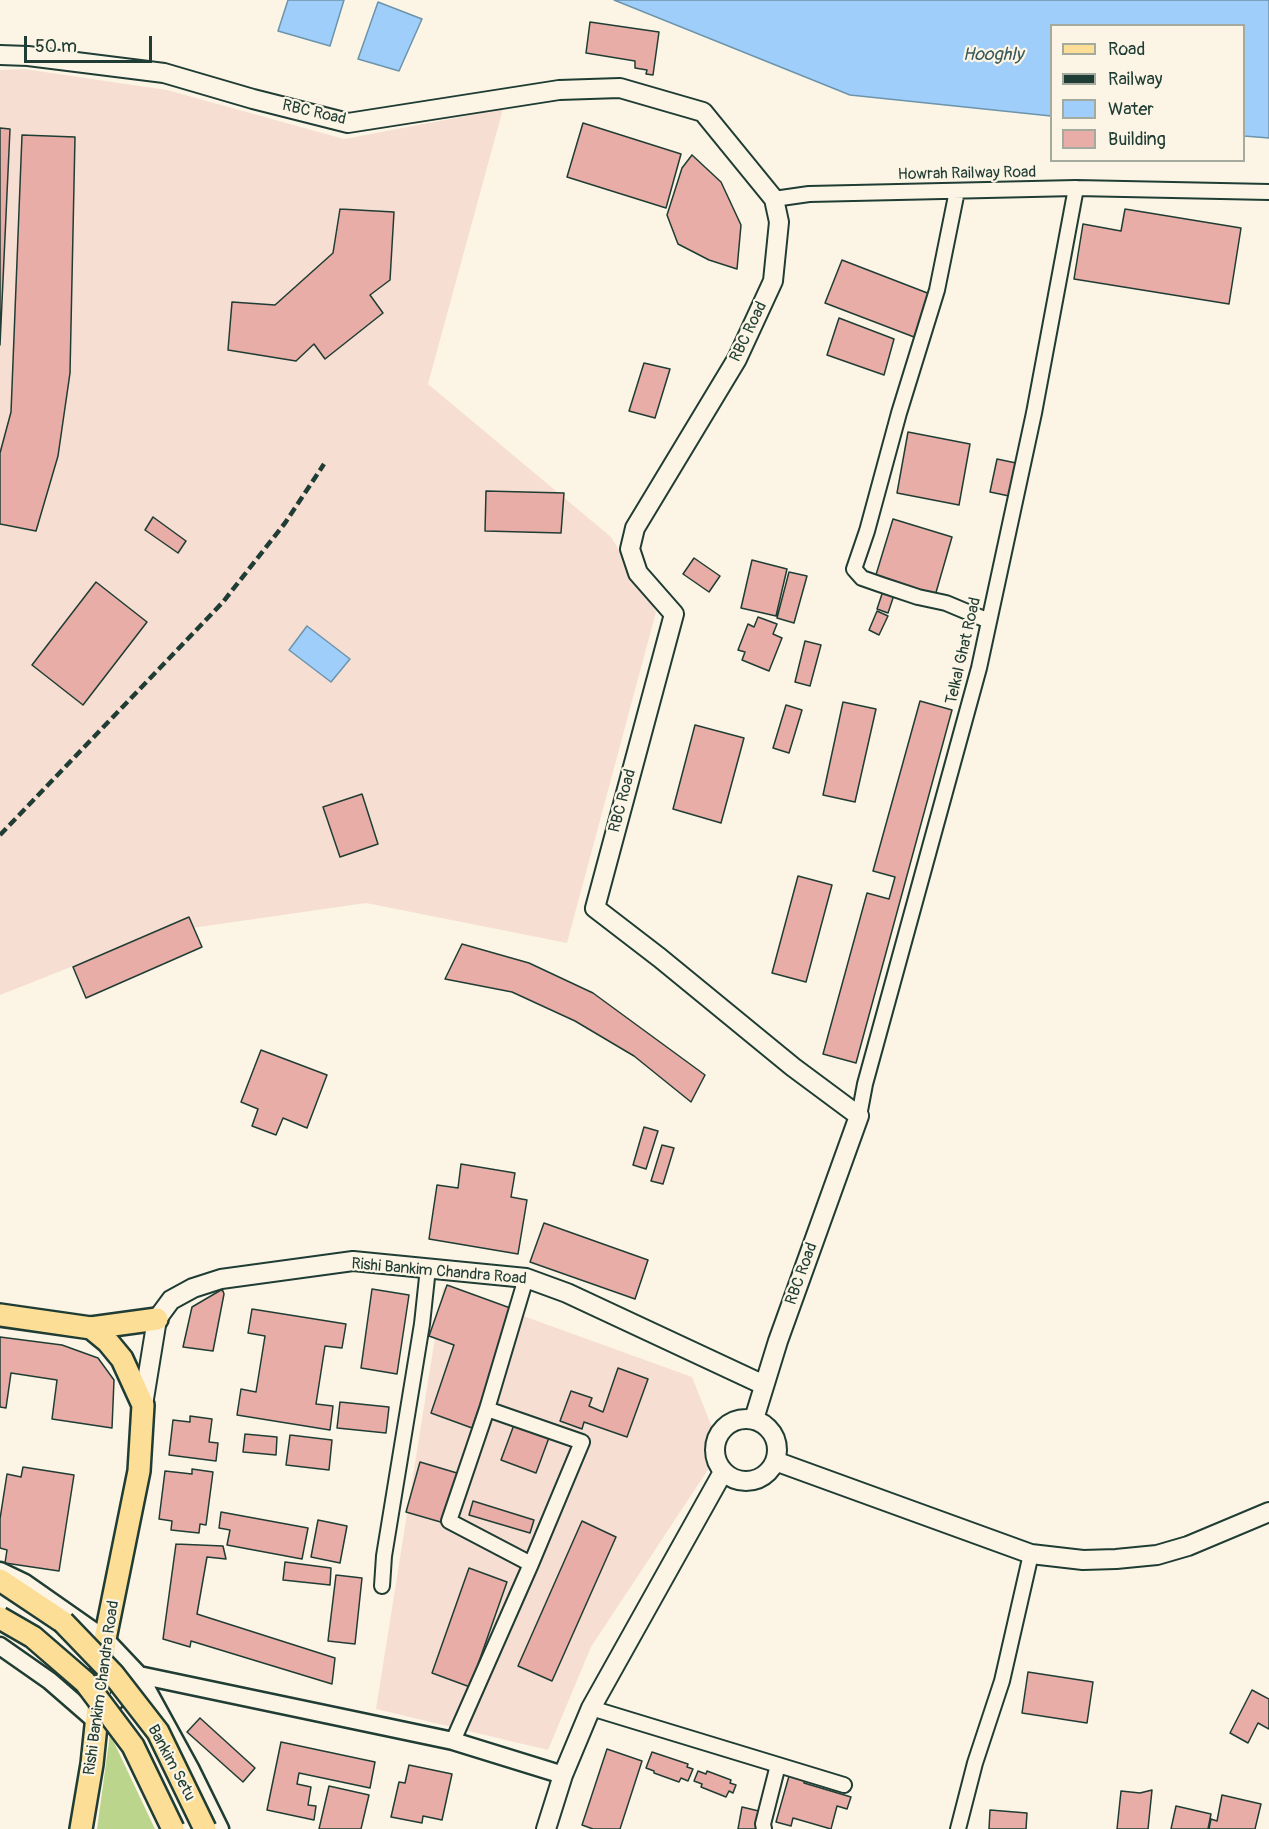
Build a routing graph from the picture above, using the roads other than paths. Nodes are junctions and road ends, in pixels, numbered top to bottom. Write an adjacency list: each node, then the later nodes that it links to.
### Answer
1 (0, 55): 5 (main road, RBC Road)
2 (1076, 188): 3 (street, Howrah Railway Road); 4 (street, Howrah Railway Road); 6 (street, Telkal Ghat Road)
3 (957, 191): 5 (street, Howrah Railway Road); 6 (street)
4 (1269, 192)
5 (774, 199): 7 (main road, RBC Road)
6 (989, 621): 7 (street, Telkal Ghat Road)
7 (859, 1116): 13 (main road, RBC Road)
8 (428, 1268): 9 (main road, Rishi Bankim Chandra Road); 11 (main road, Rishi Bankim Chandra Road); 24 (street)
9 (526, 1278): 13 (main road, Rishi Bankim Chandra Road); 15 (street)
10 (0, 1315): 12 (main road)
11 (157, 1319): 12 (main road); 14 (main road, Rishi Bankim Chandra Road)
12 (91, 1328): 14 (main road, Rishi Bankim Chandra Road)
13 (764, 1385): 16 (main road, RBC Road)
14 (143, 1405): 26 (main road, Rishi Bankim Chandra Road)
15 (486, 1409): 21 (street); 21 (street)
16 (754, 1419): 17 (main road); 18 (main road)
17 (775, 1461): 18 (main road); 20 (main road)
18 (723, 1472): 29 (main road)
19 (1269, 1512): 20 (main road)
20 (1030, 1554): 41 (street)
21 (531, 1564): 31 (street)
22 (0, 1571): 26 (street)
23 (0, 1580): 37 (main road, Bankim Setu, bridge)
24 (382, 1586)
25 (0, 1618): 36 (main road, Bankim Setu, bridge)
26 (105, 1639): 28 (street); 30 (main road, Rishi Bankim Chandra Road)
27 (0, 1646): 30 (street)
28 (139, 1675): 30 (street); 31 (street); 38 (street)
29 (591, 1708): 32 (street); 33 (main road)
30 (96, 1721): 35 (main road, Rishi Bankim Chandra Road)
31 (453, 1741): 33 (street)
32 (778, 1765): 34 (street); 40 (street)
33 (563, 1775): 39 (main road)
34 (844, 1785)
35 (81, 1829)
36 (173, 1829)
37 (205, 1829)
38 (220, 1829)
39 (546, 1829)
40 (764, 1829)
41 (958, 1829)

